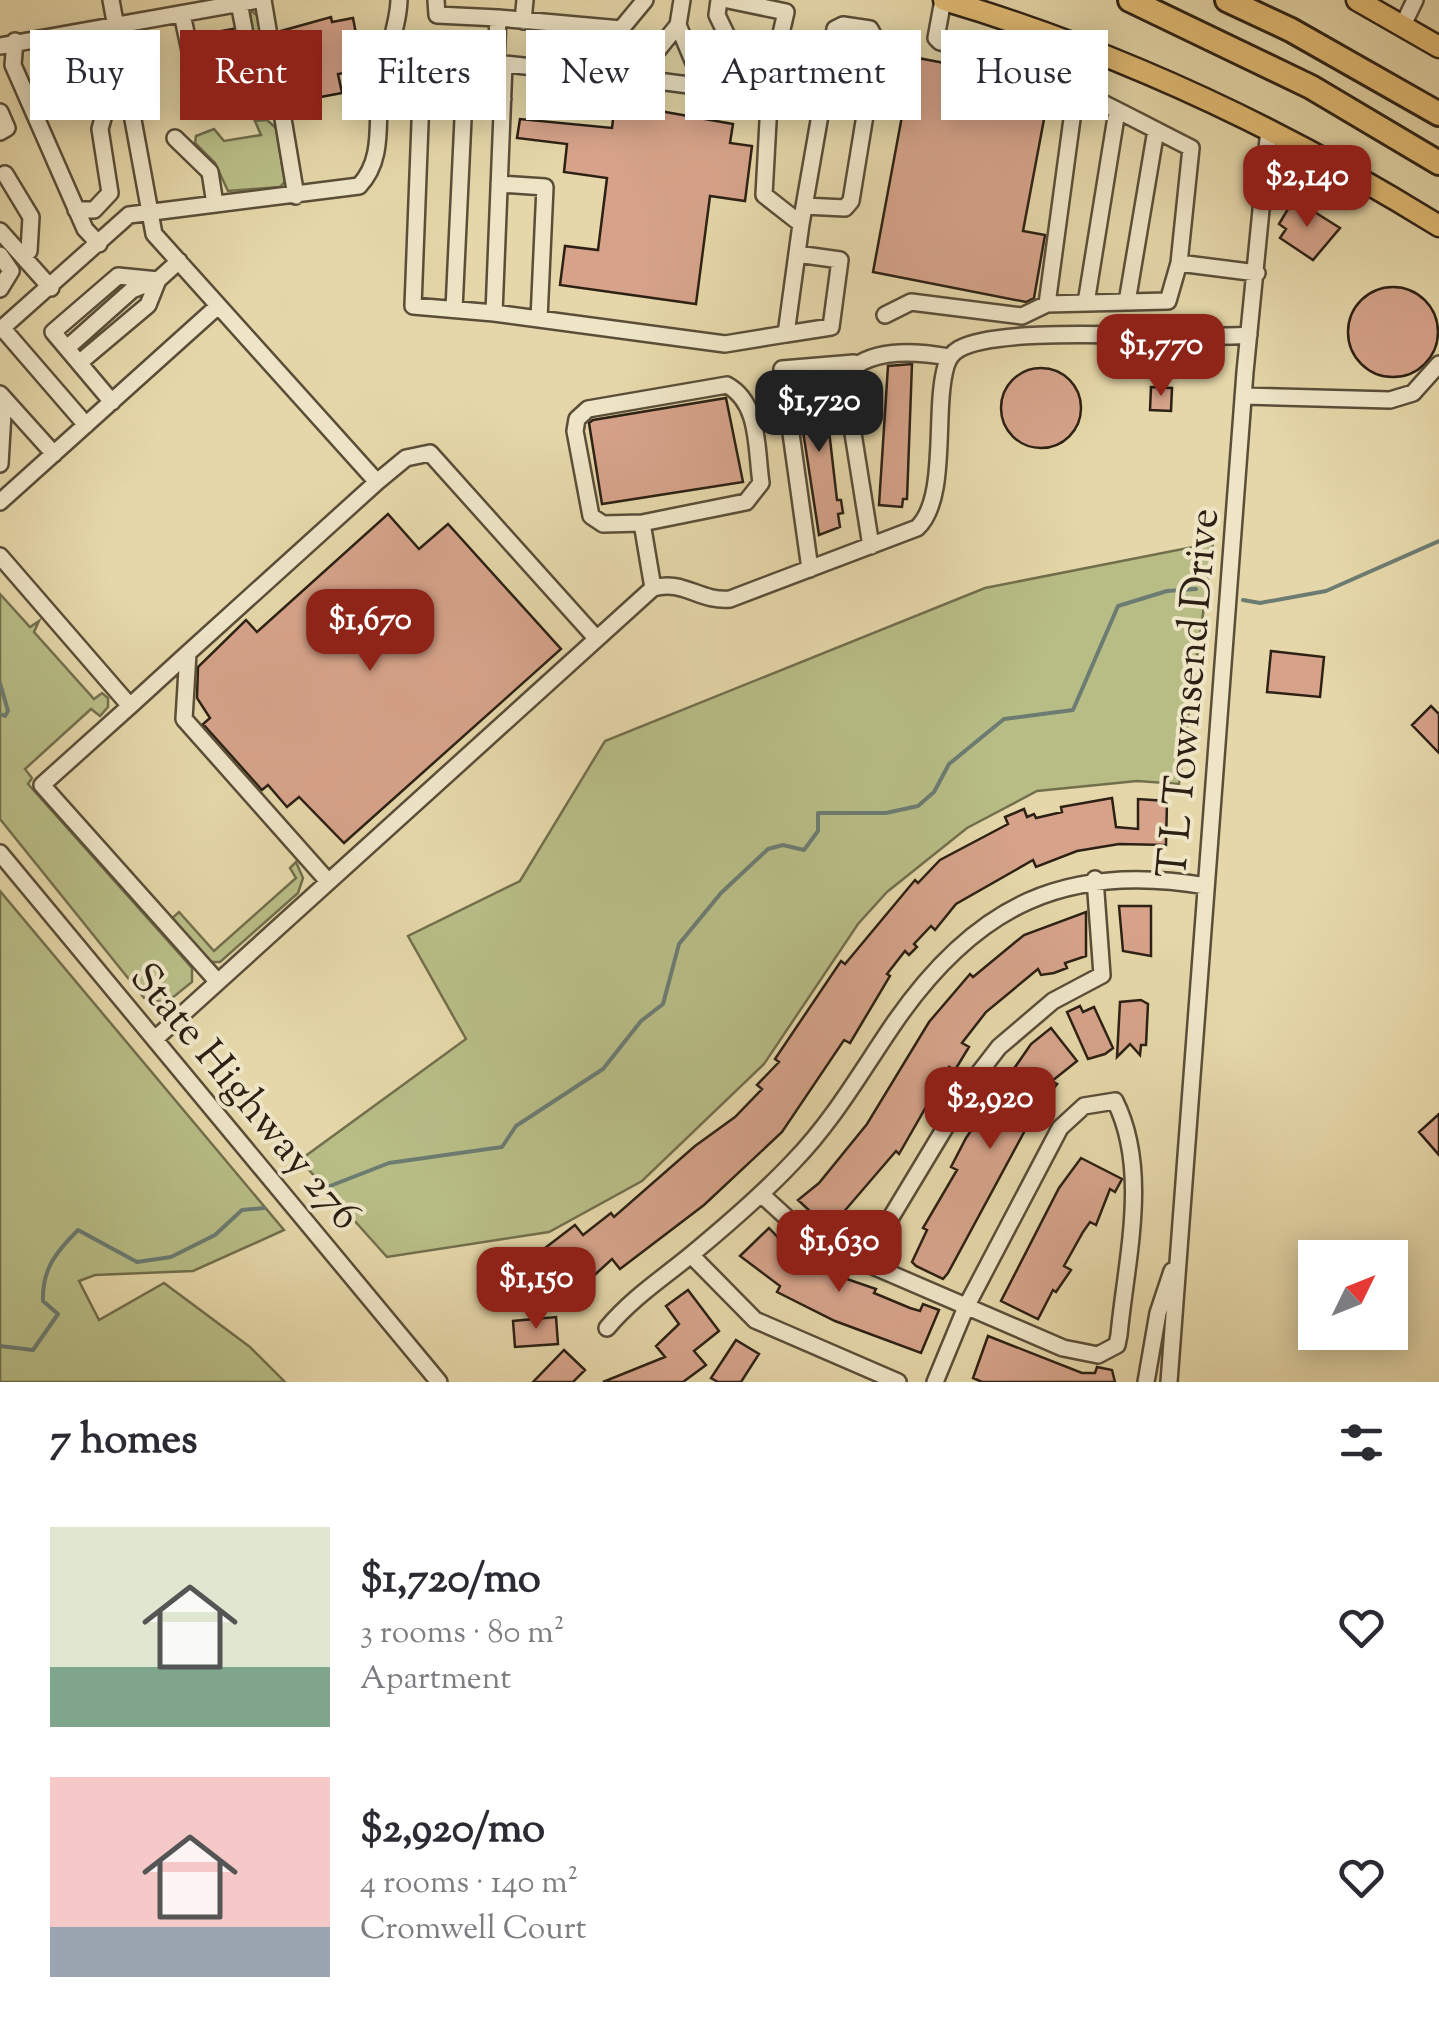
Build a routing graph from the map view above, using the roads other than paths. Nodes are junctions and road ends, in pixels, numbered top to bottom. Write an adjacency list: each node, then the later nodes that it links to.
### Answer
1 (111, 0): 20 (street)
2 (260, 0): 15 (street); 59 (street)
3 (399, 0): 24 (street)
4 (436, 0): 16 (street)
5 (525, 0): 19 (street)
6 (645, 0): 19 (street)
7 (682, 0): 22 (street)
8 (719, 0): 26 (street)
9 (728, 0): 27 (street)
10 (944, 0): 30 (main road); 33 (street)
11 (1130, 0): 56 (highway)
12 (1227, 0): 40 (highway)
13 (1357, 0): 21 (main road)
14 (1415, 0): 21 (street)
15 (239, 3): 17 (street); 17 (street)
16 (475, 8): 18 (street)
17 (182, 14): 20 (street)
18 (498, 18): 19 (street); 25 (street)
19 (522, 20)
20 (117, 25): 23 (street); 63 (street)
21 (1403, 25): 35 (main road)
22 (678, 26): 31 (street); 32 (street)
23 (104, 30)
24 (393, 30)
25 (499, 30)
26 (724, 30)
27 (782, 30)
28 (835, 30): 29 (street)
29 (871, 30)
30 (1038, 30)
31 (665, 42)
32 (685, 42)
33 (941, 42)
34 (8, 44): 62 (street)
35 (1439, 47)
36 (1108, 54): 52 (main road)
37 (1108, 107): 38 (street)
38 (1117, 111): 53 (street); 78 (street)
39 (0, 112): 54 (street)
40 (1439, 114)
41 (99, 120): 51 (street)
42 (104, 120): 51 (street)
43 (381, 120): 59 (street)
44 (419, 120): 81 (street)
45 (463, 120): 81 (street)
46 (502, 120): 58 (street)
47 (768, 120): 64 (street)
48 (820, 120): 61 (street)
49 (864, 120): 61 (street)
50 (1074, 120): 79 (street)
51 (100, 129): 62 (street)
52 (1269, 129): 65 (main road); 73 (street, T L Townsend Drive)
53 (1156, 130): 72 (street); 77 (street)
54 (0, 132)
55 (175, 138): 60 (street)
56 (1439, 163)
57 (5, 174): 70 (street)
58 (499, 184): 82 (street); 84 (street)
59 (296, 196): 60 (street)
60 (214, 204): 63 (street)
61 (804, 206): 64 (street)
62 (76, 210): 67 (street)
63 (150, 212): 67 (street); 71 (street)
64 (800, 224): 68 (street)
65 (1439, 226)
66 (0, 231): 70 (street)
67 (99, 244): 75 (street)
68 (797, 254): 86 (street); 86 (street)
69 (0, 255): 76 (street)
70 (23, 256): 75 (street)
71 (179, 261): 74 (street); 80 (street)
72 (1180, 263): 73 (street); 77 (street)
73 (1257, 273): 87 (street, T L Townsend Drive)
74 (158, 280): 89 (street); 89 (street)
75 (51, 288): 85 (street)
76 (0, 289)
77 (1127, 302): 78 (street)
78 (1086, 303): 79 (street)
79 (1047, 304): 83 (street)
80 (218, 306): 94 (street); 98 (street)
81 (454, 309): 82 (street)
82 (494, 314): 84 (street)
83 (885, 315)
84 (539, 319): 86 (street)
85 (1, 329): 95 (street)
86 (786, 334)
87 (1249, 335): 88 (street); 92 (street, T L Townsend Drive)
88 (949, 358): 90 (street); 102 (street)
89 (79, 363): 94 (street)
90 (854, 363): 102 (street); 104 (street)
91 (1439, 364): 92 (street)
92 (1243, 396): 112 (street, T L Townsend Drive)
93 (5, 400): 96 (street); 97 (street)
94 (112, 402): 95 (street)
95 (86, 425): 96 (street)
96 (54, 454): 99 (street)
97 (0, 467): 99 (street)
98 (377, 482): 106 (street); 107 (street)
99 (15, 488): 100 (street)
100 (0, 502)
101 (642, 523): 101 (street); 105 (street)
102 (871, 546): 104 (street)
103 (0, 556): 108 (street)
104 (810, 569): 105 (street)
105 (653, 588): 106 (street)
106 (596, 638): 110 (street)
107 (188, 653): 108 (street); 110 (street)
108 (130, 706): 113 (street)
109 (0, 853): 114 (street, State Highway 276)
110 (326, 879): 113 (street)
111 (1094, 879): 112 (street); 115 (street); 117 (street)
112 (1206, 886): 118 (street, T L Townsend Drive)
113 (218, 981): 114 (street)
114 (155, 1039): 121 (street, State Highway 276)
115 (761, 1194): 116 (street); 117 (street)
116 (691, 1255): 120 (street); 122 (street)
117 (864, 1262): 119 (street)
118 (1175, 1262): 124 (street, T L Townsend Drive); 125 (street, T L Townsend Drive)
119 (966, 1307): 119 (street); 123 (street)
120 (607, 1328)
121 (440, 1382)
122 (898, 1382)
123 (935, 1382)
124 (1146, 1382)
125 (1169, 1382)

